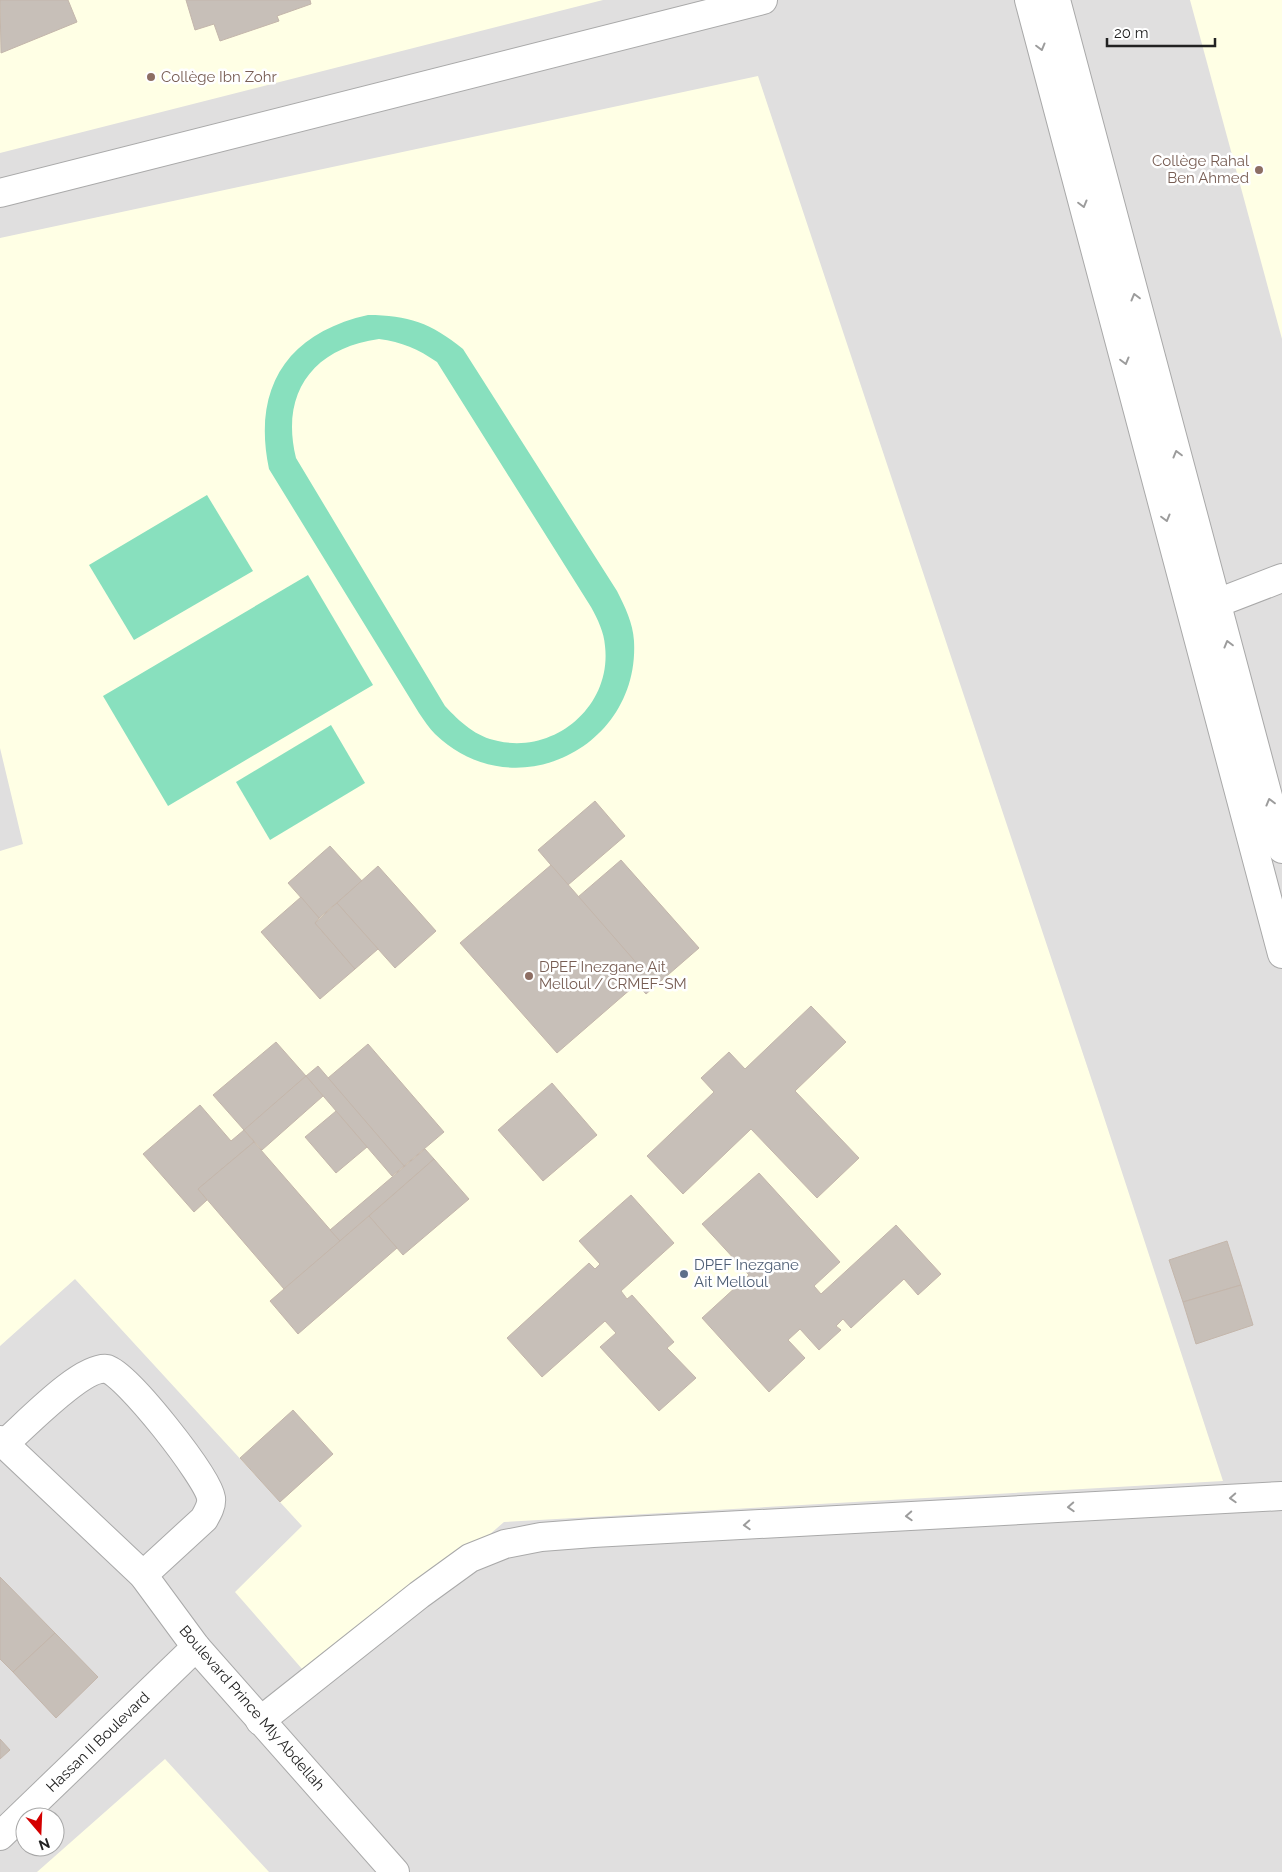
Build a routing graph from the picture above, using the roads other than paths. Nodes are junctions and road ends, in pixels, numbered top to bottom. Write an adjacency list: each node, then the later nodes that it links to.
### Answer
1 (763, 0): 4 (street)
2 (1029, 0): 7 (street, one-way to 7)
3 (1056, 0): 6 (street, one-way to 3)
4 (0, 193)
5 (1282, 578): 6 (street)
6 (1217, 603): 7 (street); 8 (street, one-way to 6)
7 (1191, 613): 9 (street)
8 (1282, 849)
9 (1273, 885): 10 (street)
10 (1282, 954)
11 (2, 1442): 13 (street, Boulevard Prince Mly Abdellah); 13 (street)
12 (1282, 1496): 15 (street, one-way to 15)
13 (143, 1575): 14 (street, Boulevard Prince Mly Abdellah)
14 (196, 1647): 15 (street, Boulevard Prince Mly Abdellah); 16 (street, Hassan II Boulevard)
15 (260, 1721): 17 (street, Boulevard Prince Mly Abdellah)
16 (0, 1836)
17 (395, 1872)

